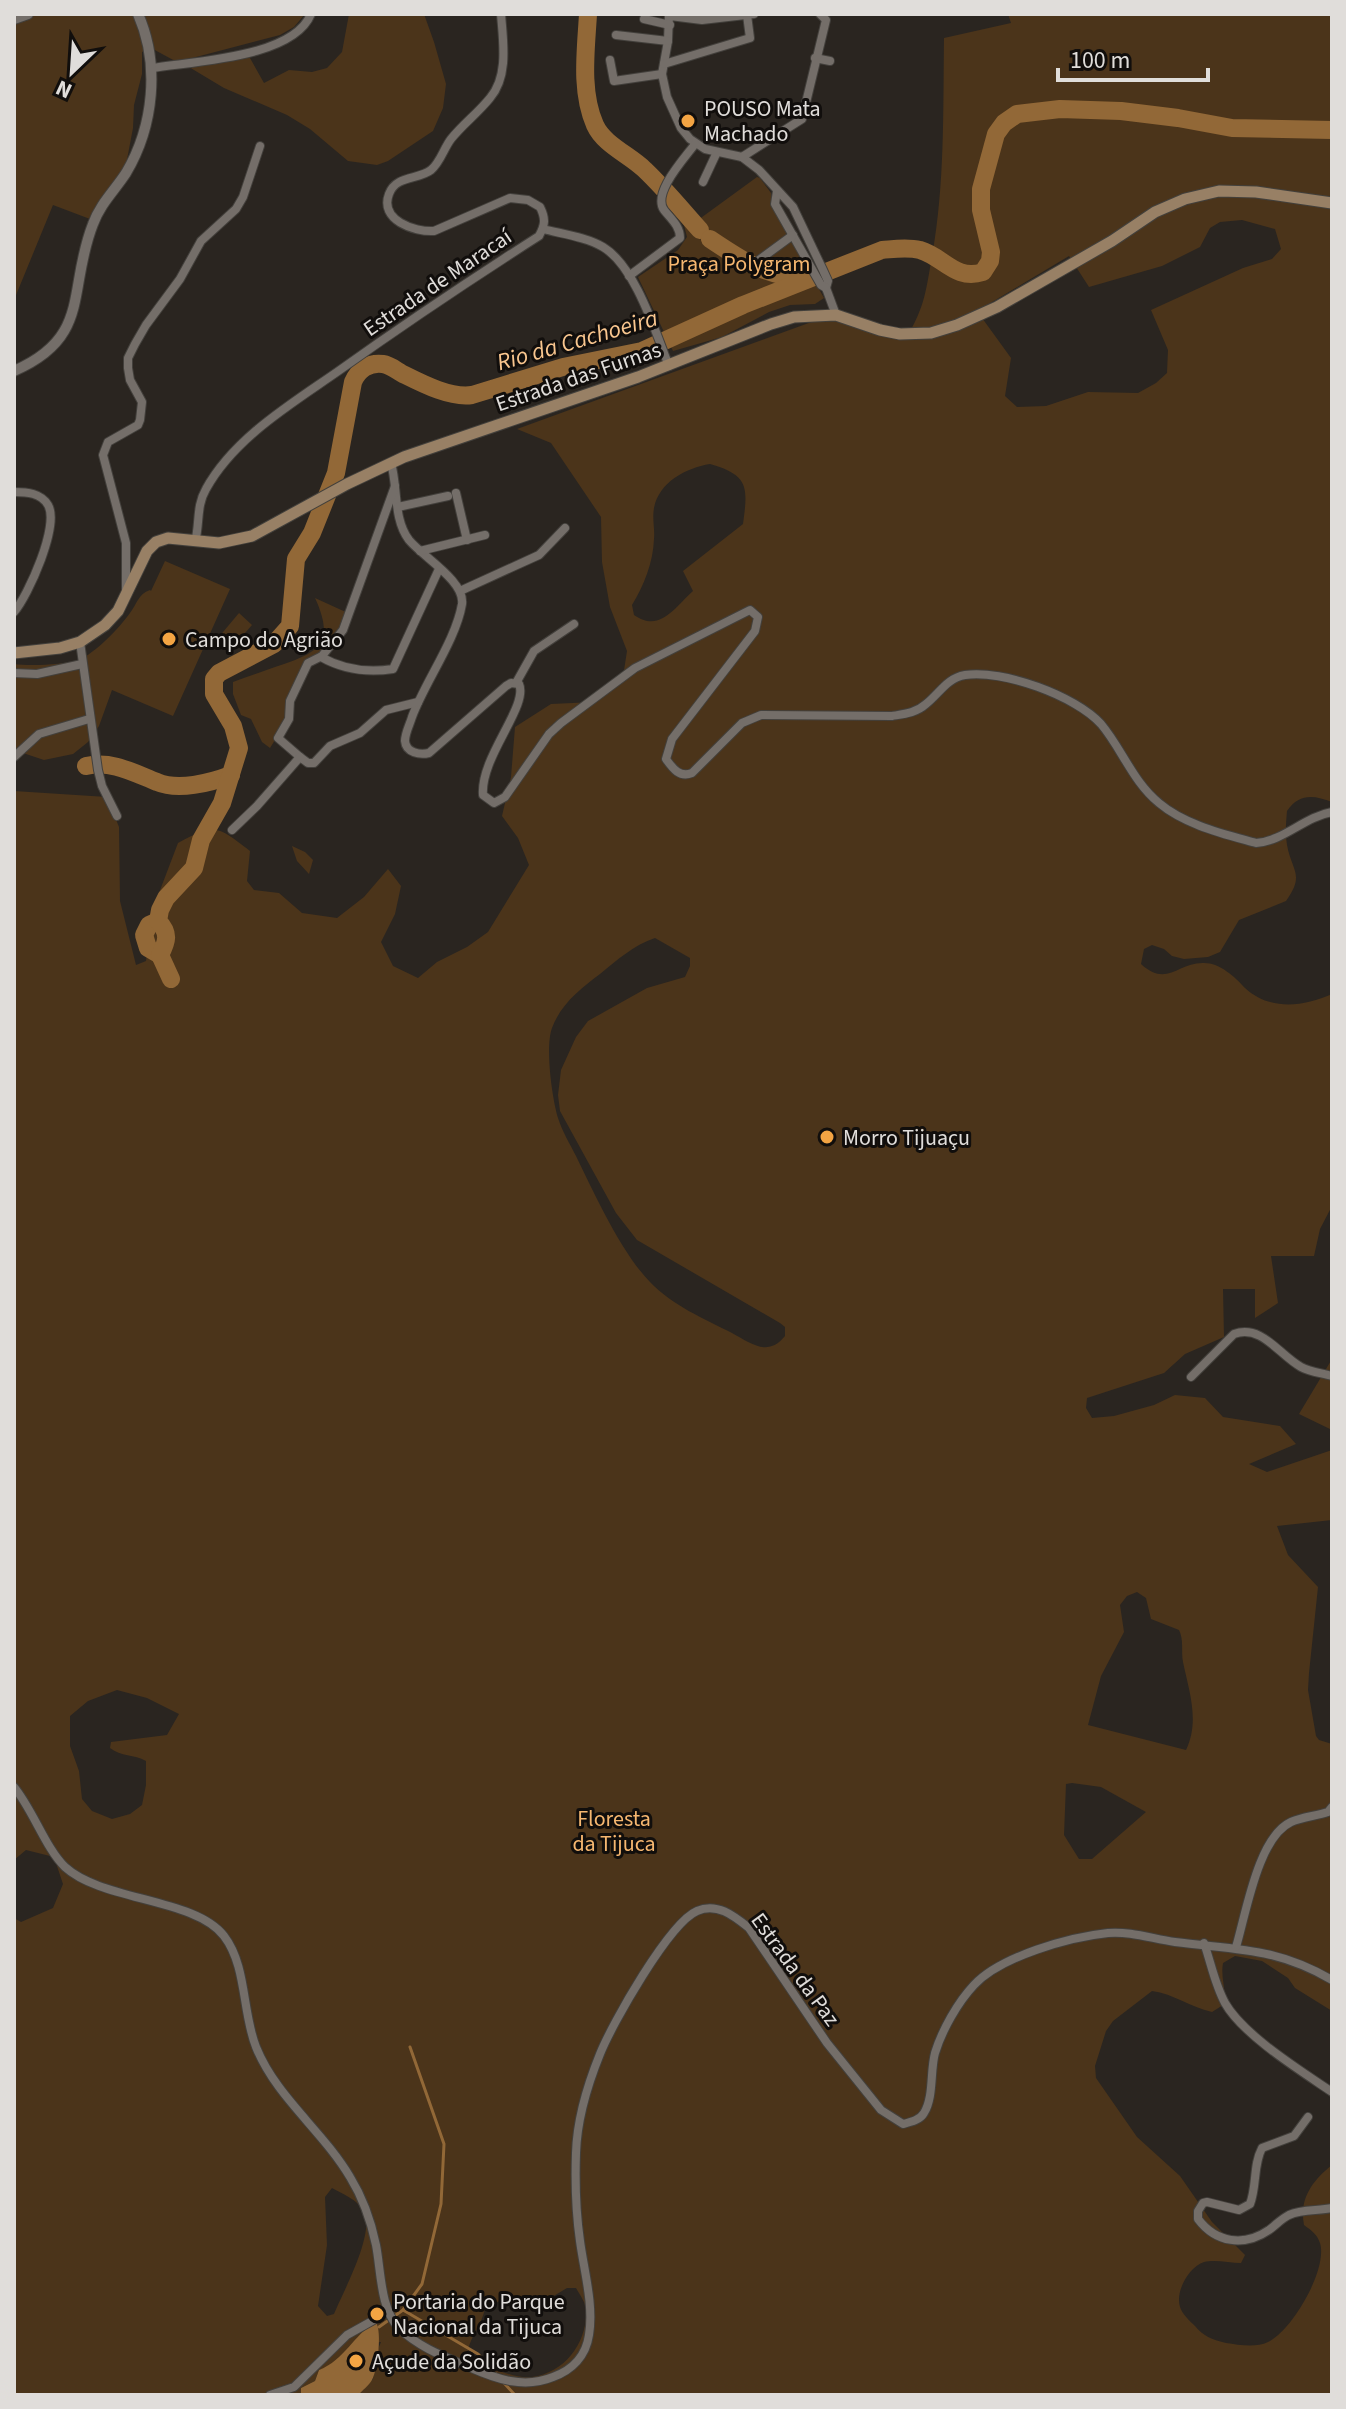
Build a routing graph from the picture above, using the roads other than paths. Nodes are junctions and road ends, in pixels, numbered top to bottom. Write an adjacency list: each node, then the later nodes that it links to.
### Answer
1 (28, 14): 8 (street)
2 (138, 14): 16 (street)
3 (311, 14): 16 (street)
4 (501, 14): 24 (street, Estrada de Maracaí)
5 (673, 17): 6 (street); 9 (street); 11 (street)
6 (750, 17): 15 (street)
7 (823, 17): 12 (street)
8 (14, 19)
9 (644, 19)
10 (616, 35): 11 (street)
11 (668, 41): 15 (street)
12 (815, 58): 14 (street); 20 (street)
13 (610, 60): 15 (street)
14 (830, 61)
15 (665, 67): 17 (street)
16 (152, 68): 31 (street)
17 (695, 144): 19 (street); 28 (street)
18 (260, 146): 43 (street)
19 (717, 152): 20 (street); 21 (street)
20 (742, 157): 22 (street)
21 (703, 182)
22 (777, 191): 25 (street); 27 (street)
23 (1332, 203): 29 (main road, Estrada das Furnas)
24 (543, 229): 28 (street); 39 (street, Estrada de Maracaí)
25 (793, 235): 26 (street); 27 (street)
26 (759, 260)
27 (819, 272): 29 (street)
28 (629, 276): 30 (street)
29 (836, 315): 30 (main road, Estrada das Furnas)
30 (669, 366): 32 (main road, Estrada das Furnas)
31 (14, 371)
32 (391, 463): 33 (street); 39 (main road, Estrada das Furnas)
33 (395, 485): 35 (street); 48 (street)
34 (14, 492): 44 (street)
35 (398, 507): 38 (street); 40 (street)
36 (565, 528): 42 (street)
37 (485, 535): 38 (street)
38 (467, 540): 40 (street)
39 (195, 542): 43 (main road, Estrada das Furnas)
40 (420, 551): 41 (street)
41 (439, 569): 42 (street); 48 (street)
42 (460, 591): 52 (street)
43 (126, 597): 46 (main road, Estrada das Furnas)
44 (14, 612)
45 (574, 624): 51 (street)
46 (80, 642): 47 (main road, Estrada das Furnas); 49 (street)
47 (14, 653)
48 (321, 657): 55 (street)
49 (82, 664): 50 (street); 53 (street)
50 (14, 673)
51 (516, 683): 52 (street); 56 (street)
52 (418, 702): 55 (street)
53 (89, 719): 54 (street); 57 (street)
54 (14, 757)
55 (300, 757): 58 (street)
56 (1332, 812)
57 (117, 816)
58 (232, 830)
59 (1332, 1376): 60 (street)
60 (1191, 1377)
61 (14, 1787): 69 (street)
62 (1332, 1807): 64 (street)
63 (1204, 1943): 64 (street, Estrada da Paz); 66 (street); 69 (street, Estrada da Paz)
64 (1236, 1947): 65 (street, Estrada da Paz)
65 (1332, 1980)
66 (1332, 2092)
67 (1308, 2117): 68 (street)
68 (1332, 2208)
69 (389, 2312): 70 (street)
70 (270, 2395)

